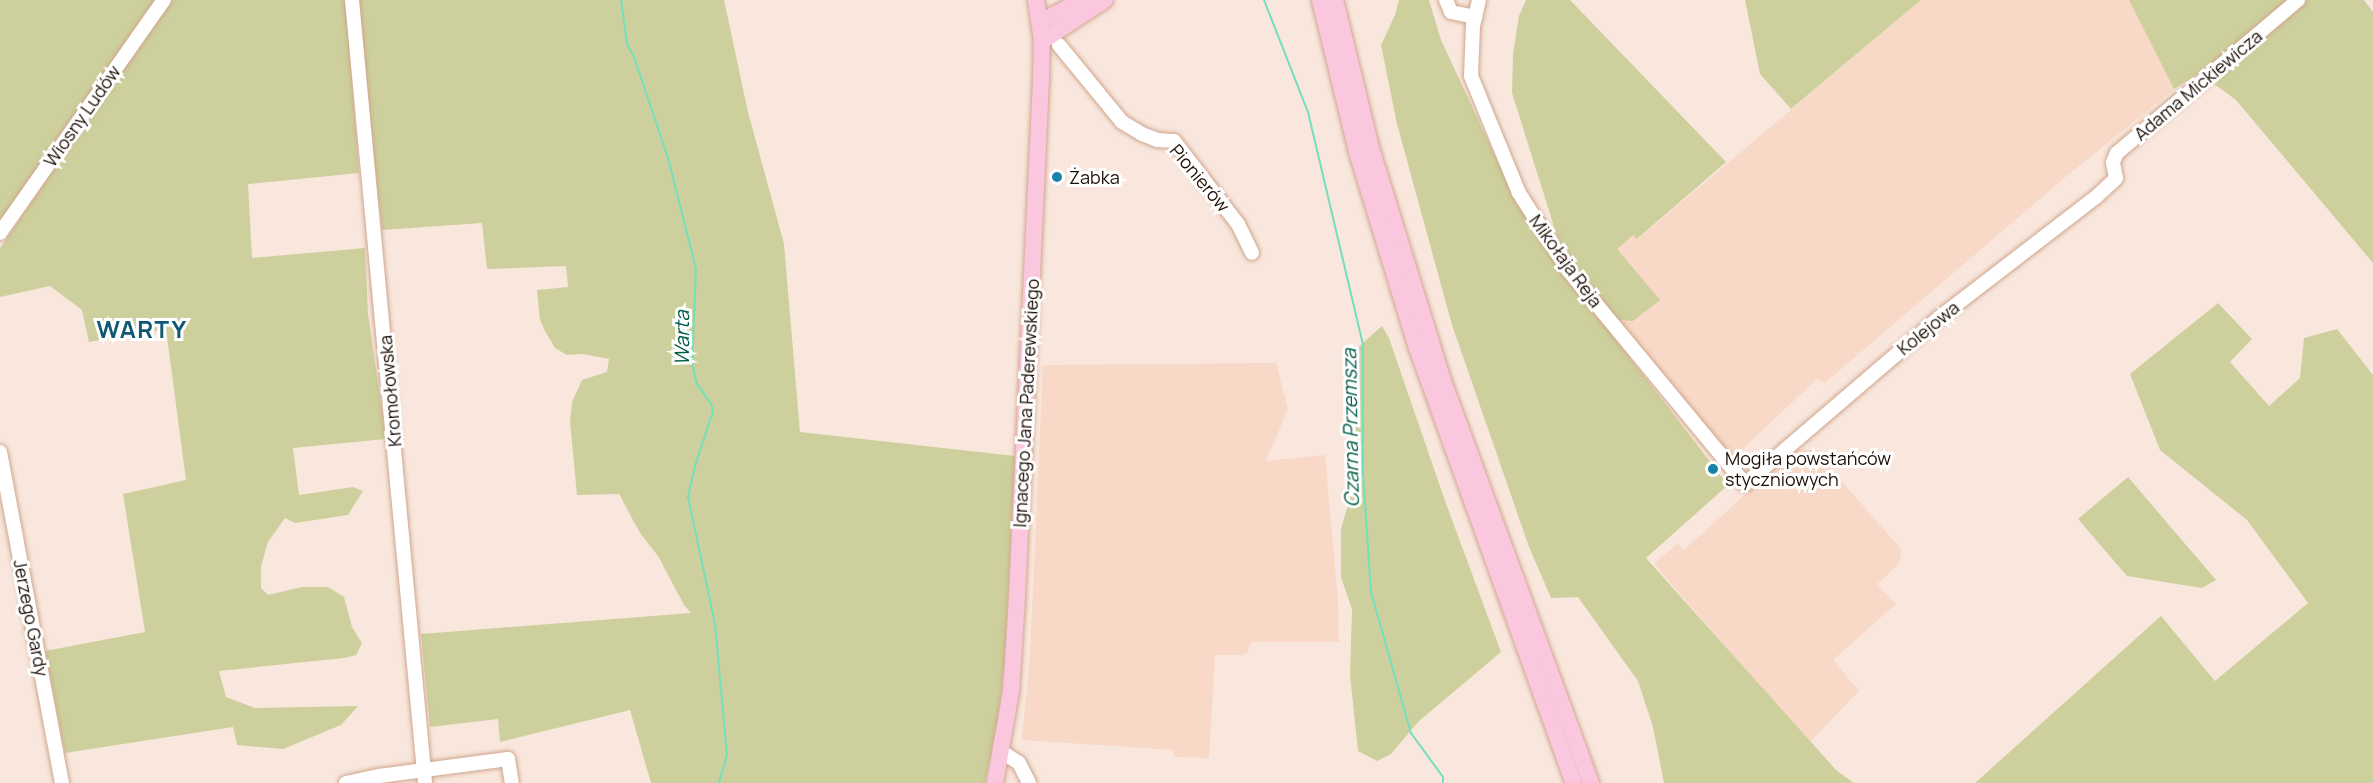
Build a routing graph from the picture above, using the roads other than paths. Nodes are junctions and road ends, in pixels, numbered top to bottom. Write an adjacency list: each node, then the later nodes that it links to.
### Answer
1 (164, 0): 18 (street, Wiosny Ludów)
2 (352, 0): 25 (street, Kromołowska)
3 (1036, 0): 14 (main road, Ignacego Jana Paderewskiego)
4 (1051, 0): 12 (main road)
5 (1099, 0): 12 (main road)
6 (1105, 0): 15 (main road)
7 (1320, 0): 22 (main road)
8 (1335, 0): 22 (main road)
9 (1446, 0): 13 (street)
10 (1479, 0): 13 (street, Mikołaja Reja)
11 (2298, 0): 17 (street, Adama Mickiewicza)
12 (1067, 8): 14 (main road)
13 (1475, 17): 21 (street, Mikołaja Reja)
14 (1040, 22): 15 (main road, Ignacego Jana Paderewskiego)
15 (1042, 41): 24 (main road, Ignacego Jana Paderewskiego)
16 (1059, 45): 19 (street, Pionierów)
17 (2116, 178): 21 (street, Kolejowa)
18 (0, 233)
19 (1252, 253)
20 (0, 452): 26 (street, Jerzego Gardy)
21 (1745, 484)
22 (1530, 640): 23 (main road)
23 (1541, 670): 31 (main road); 32 (main road)
24 (1002, 752): 29 (main road, Ignacego Jana Paderewskiego); 30 (street)
25 (425, 777): 27 (street); 28 (street)
26 (62, 783)
27 (346, 783)
28 (512, 783)
29 (995, 783)
30 (1029, 783)
31 (1574, 783)
32 (1591, 783)

